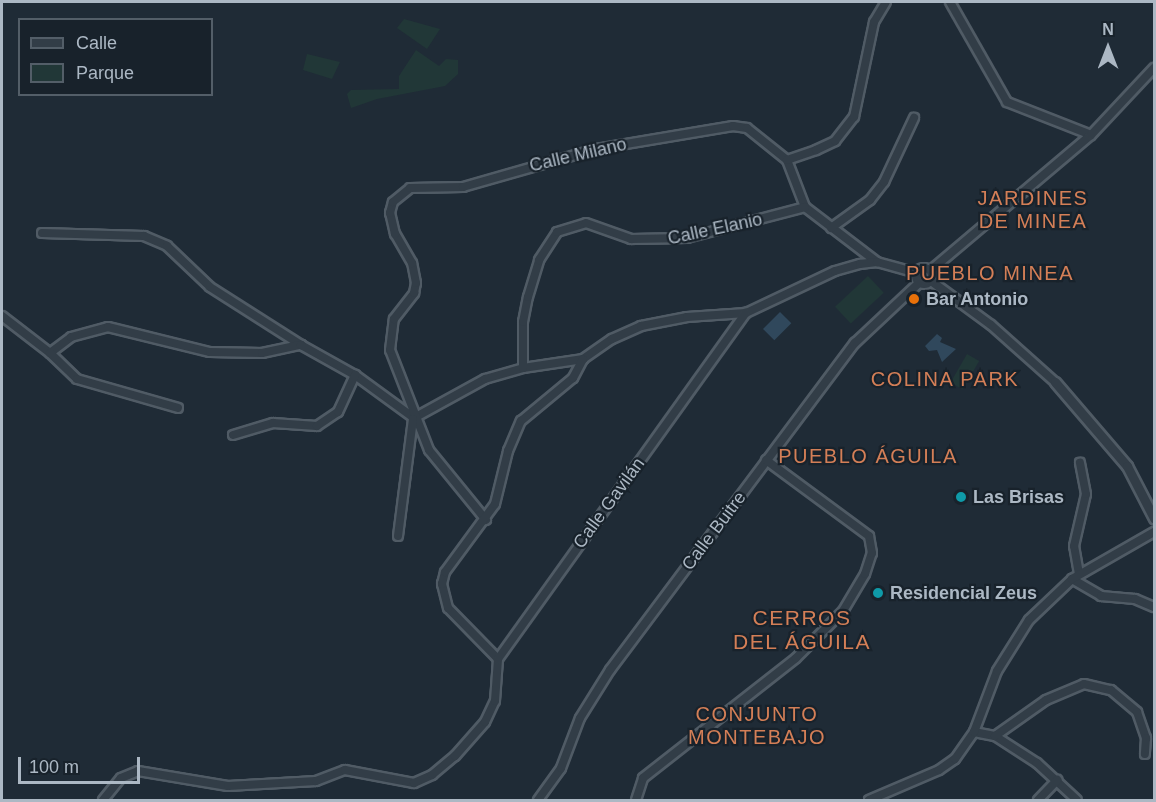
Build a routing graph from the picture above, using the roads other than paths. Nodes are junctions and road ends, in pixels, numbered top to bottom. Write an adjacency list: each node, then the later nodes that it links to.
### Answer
1 (886, 2): 6 (street)
2 (950, 2): 5 (street)
3 (1155, 68): 5 (street)
4 (914, 118): 8 (street)
5 (1091, 135): 11 (street)
6 (787, 160): 7 (street); 24 (street, Calle Milano)
7 (805, 207): 8 (street); 20 (street, Calle Elanio)
8 (831, 228): 10 (street)
9 (42, 233): 17 (street)
10 (877, 262): 12 (street); 15 (street)
11 (931, 270): 12 (street); 13 (street)
12 (917, 273): 14 (street)
13 (931, 281): 14 (street); 22 (street)
14 (919, 283): 26 (street, Calle Buitre)
15 (746, 313): 19 (street); 34 (street, Calle Gavilán)
16 (2, 316): 18 (street)
17 (301, 345): 18 (street); 21 (street)
18 (50, 353): 23 (street)
19 (583, 359): 20 (street); 29 (street)
20 (523, 368): 24 (street)
21 (355, 375): 24 (street); 25 (street)
22 (1054, 382): 28 (street)
23 (178, 408)
24 (414, 418): 29 (street); 31 (street)
25 (233, 435)
26 (766, 460): 40 (street, Calle Buitre); 41 (street)
27 (1080, 463): 32 (street)
28 (1155, 518)
29 (486, 520): 34 (street)
30 (1155, 532): 32 (street)
31 (398, 536)
32 (1075, 576): 33 (street); 35 (street)
33 (1155, 608)
34 (498, 659): 39 (street)
35 (974, 732): 36 (street); 42 (street)
36 (994, 736): 37 (street); 38 (street)
37 (1145, 753)
38 (1057, 780): 43 (street); 44 (street)
39 (103, 801)
40 (538, 801)
41 (636, 801)
42 (868, 801)
43 (1038, 801)
44 (1077, 801)

